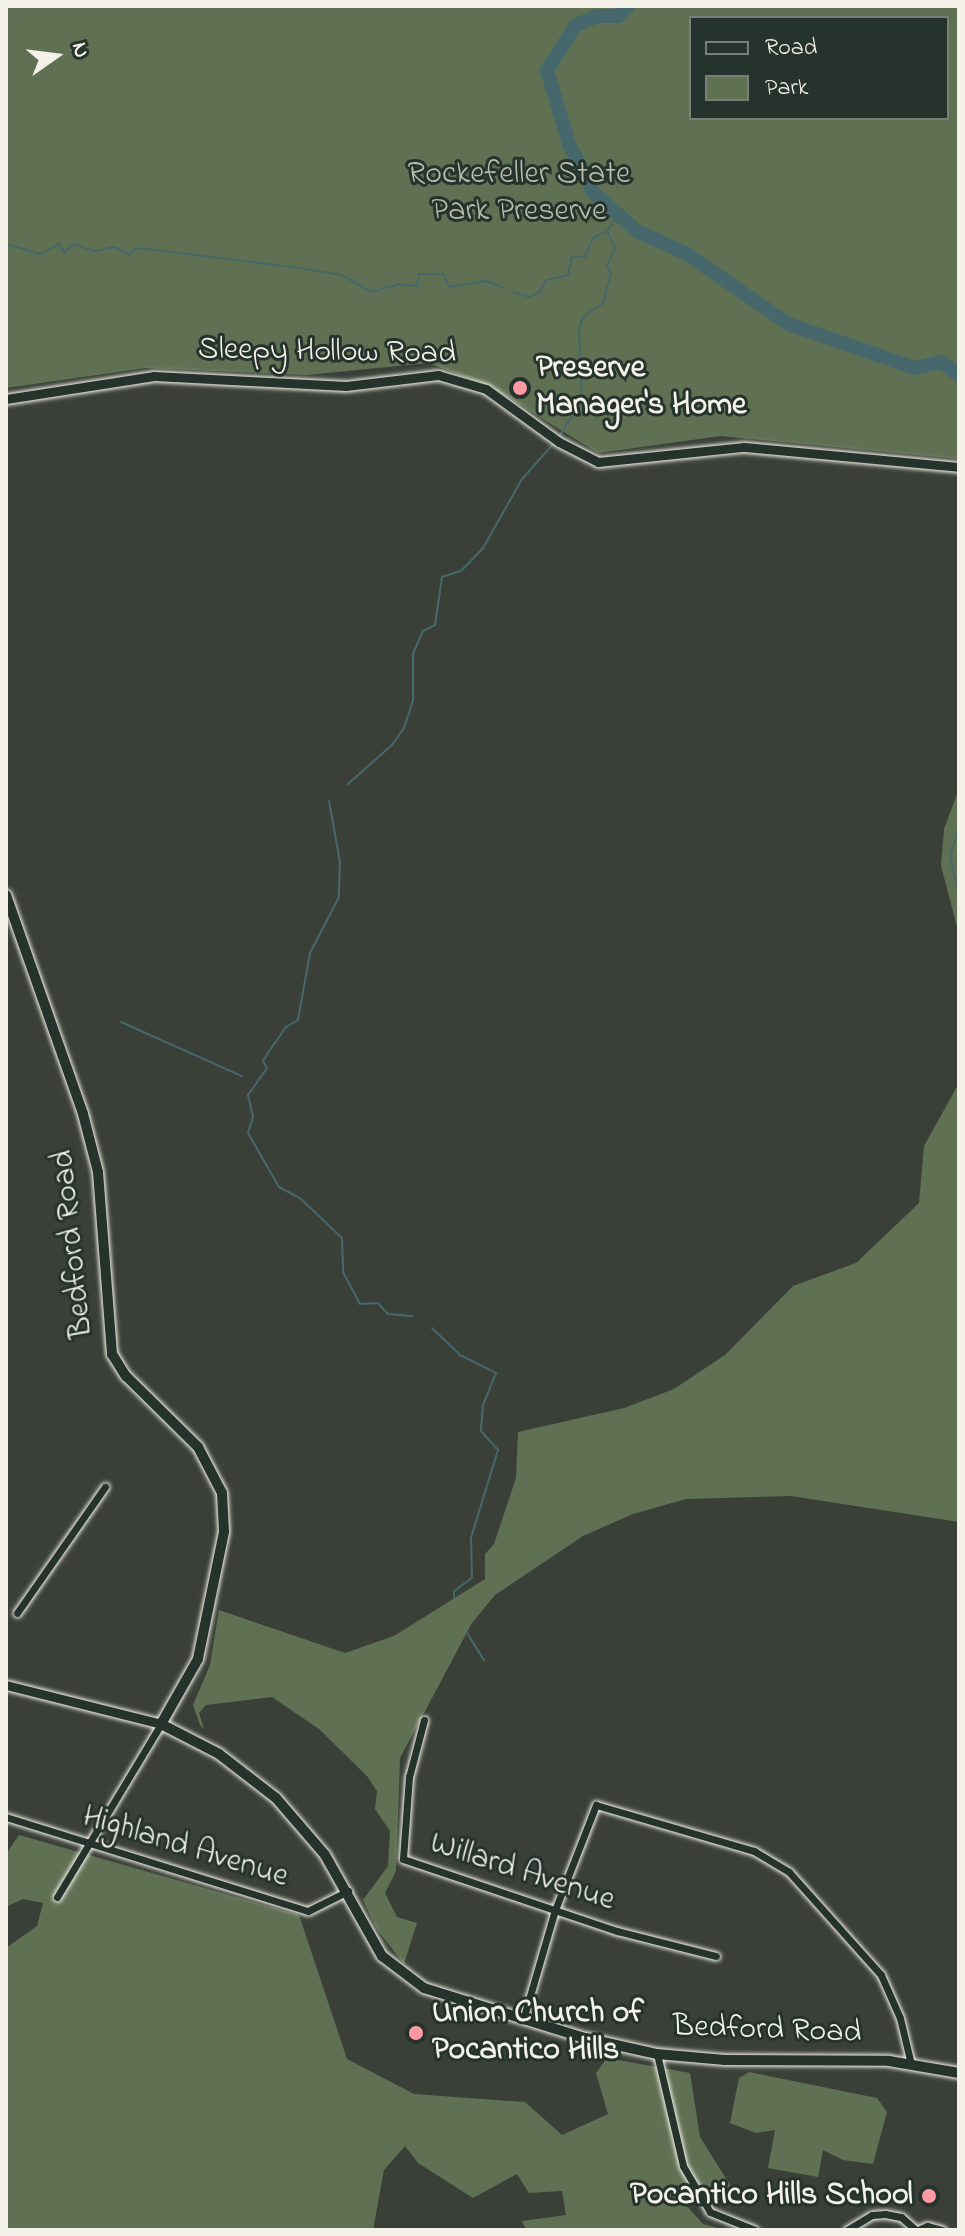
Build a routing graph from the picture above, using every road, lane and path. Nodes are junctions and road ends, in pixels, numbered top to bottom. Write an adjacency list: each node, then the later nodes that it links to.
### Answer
1 (6, 399): 2 (street, Sleepy Hollow Road)
2 (959, 467)
3 (6, 895): 8 (main road, Bedford Road)
4 (105, 1487): 5 (street)
5 (17, 1613)
6 (6, 1685): 8 (street)
7 (424, 1720): 13 (street, Willard Avenue)
8 (161, 1724): 10 (street); 11 (main road, Bedford Road)
9 (6, 1817): 10 (street, Highland Avenue)
10 (88, 1843): 11 (street, Highland Avenue); 12 (street)
11 (348, 1891): 15 (main road, Bedford Road)
12 (57, 1897)
13 (555, 1910): 14 (street, Willard Avenue); 15 (street); 17 (street)
14 (716, 1956)
15 (523, 2020): 16 (main road, Bedford Road)
16 (657, 2054): 17 (main road, Bedford Road); 19 (street)
17 (911, 2064): 18 (main road, Bedford Road)
18 (959, 2073)
19 (755, 2230)
20 (847, 2230): 21 (street)
21 (917, 2230): 22 (street)
22 (942, 2230)

